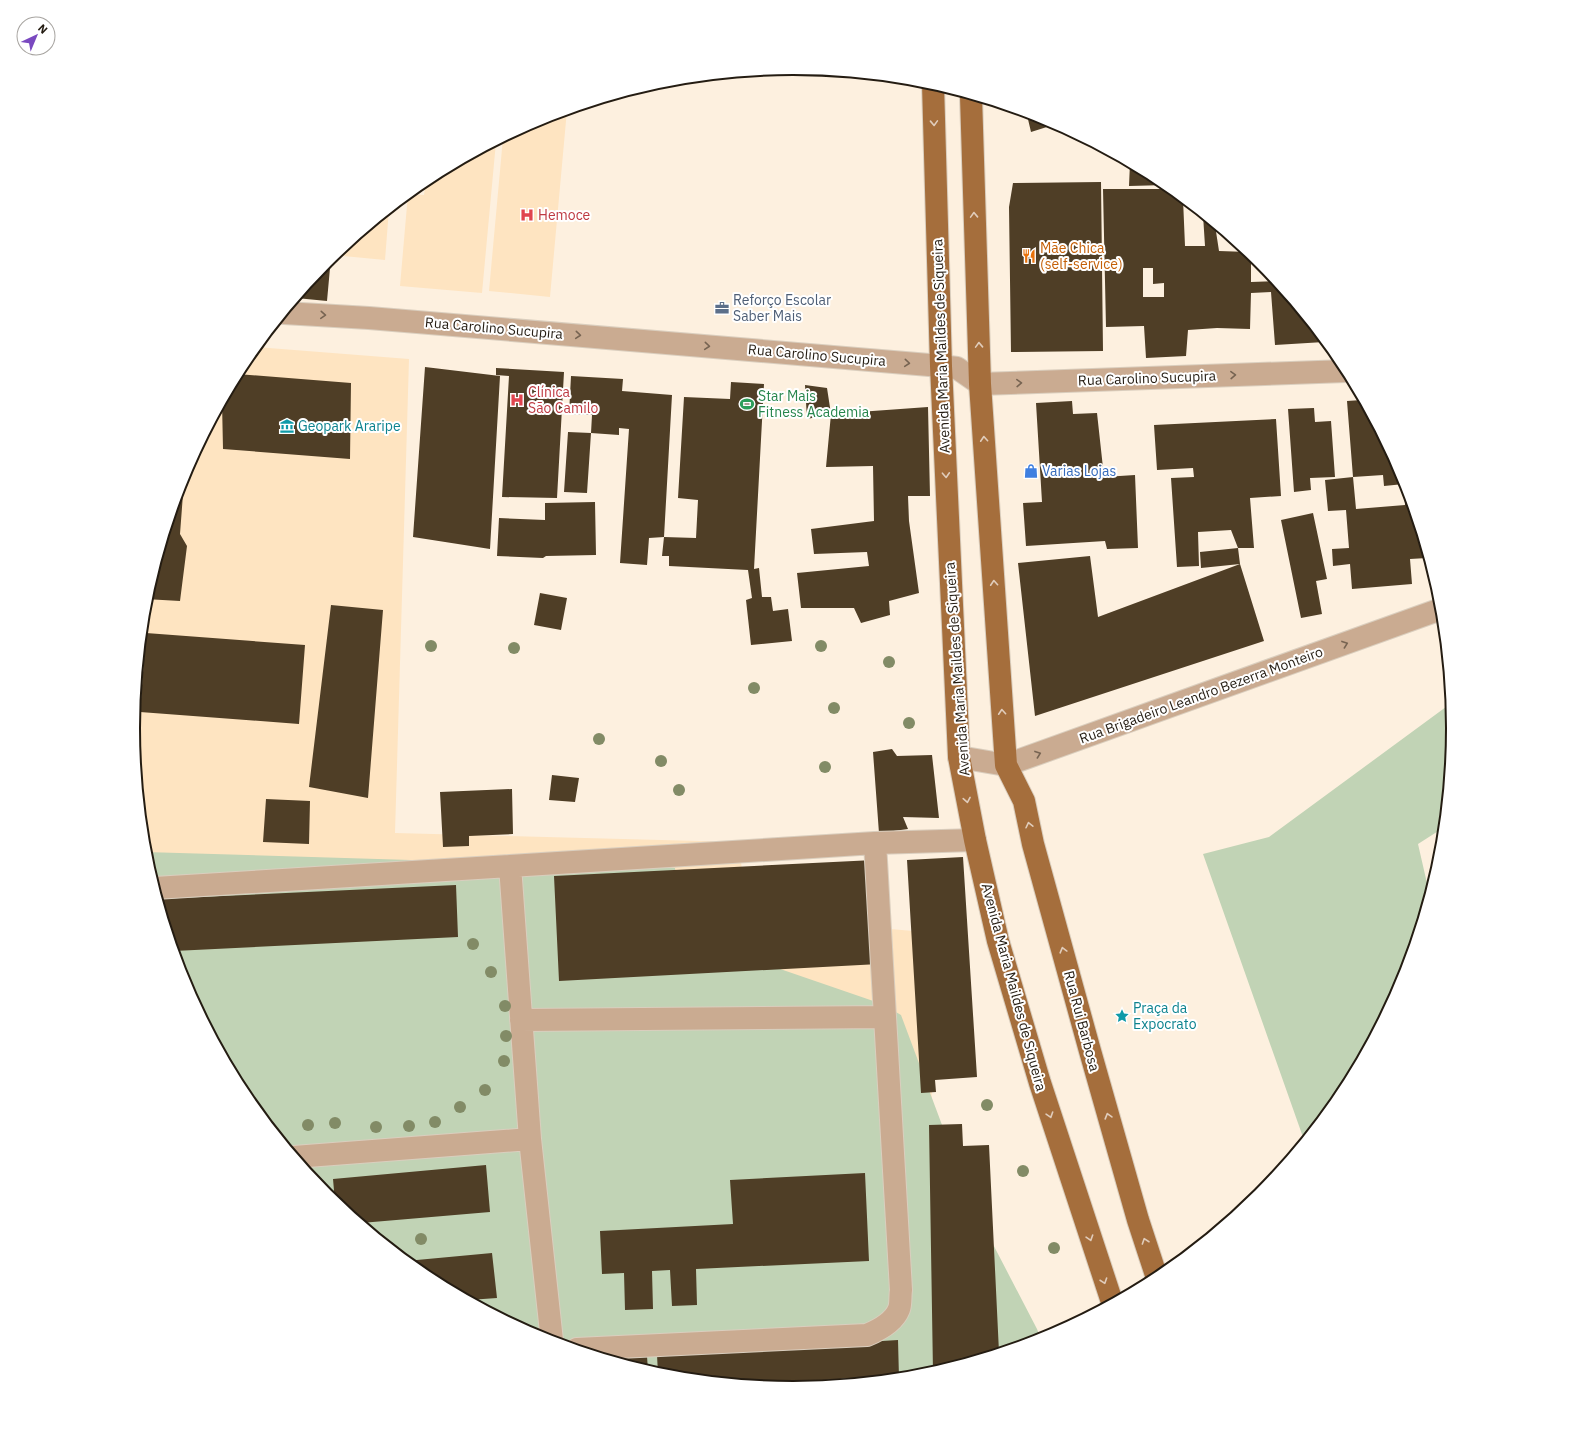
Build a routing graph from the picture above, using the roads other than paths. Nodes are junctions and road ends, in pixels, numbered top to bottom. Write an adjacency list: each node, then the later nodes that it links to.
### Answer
1 (933, 91): 4 (main road, Avenida Maria Maildes de Siqueira, one-way to 4)
2 (970, 100): 6 (main road, one-way to 2)
3 (288, 313): 4 (street, Rua Carolino Sucupira, one-way to 4)
4 (941, 366): 6 (street, Rua Carolino Sucupira); 8 (main road, Avenida Maria Maildes de Siqueira, one-way to 8)
5 (1339, 371): 6 (street, Rua Carolino Sucupira, one-way to 5)
6 (980, 384): 9 (main road, one-way to 6)
7 (1435, 611): 9 (street, Rua Brigadeiro Leandro Bezerra Monteiro, one-way to 7)
8 (960, 757): 9 (street, Rua Brigadeiro Leandro Bezerra Monteiro); 10 (main road, Avenida Maria Maildes de Siqueira, one-way to 10)
9 (1006, 765): 18 (main road, Rua Rui Barbosa, one-way to 9)
10 (975, 840): 11 (street); 19 (main road, Avenida Maria Maildes de Siqueira, one-way to 19)
11 (875, 843): 12 (street); 14 (street)
12 (510, 866): 13 (street); 15 (street)
13 (160, 888)
14 (884, 1017): 15 (street); 21 (street)
15 (521, 1020): 16 (street)
16 (530, 1139): 17 (street); 20 (street)
17 (299, 1156)
18 (1155, 1271)
19 (1111, 1298)
20 (551, 1334)
21 (590, 1348)

